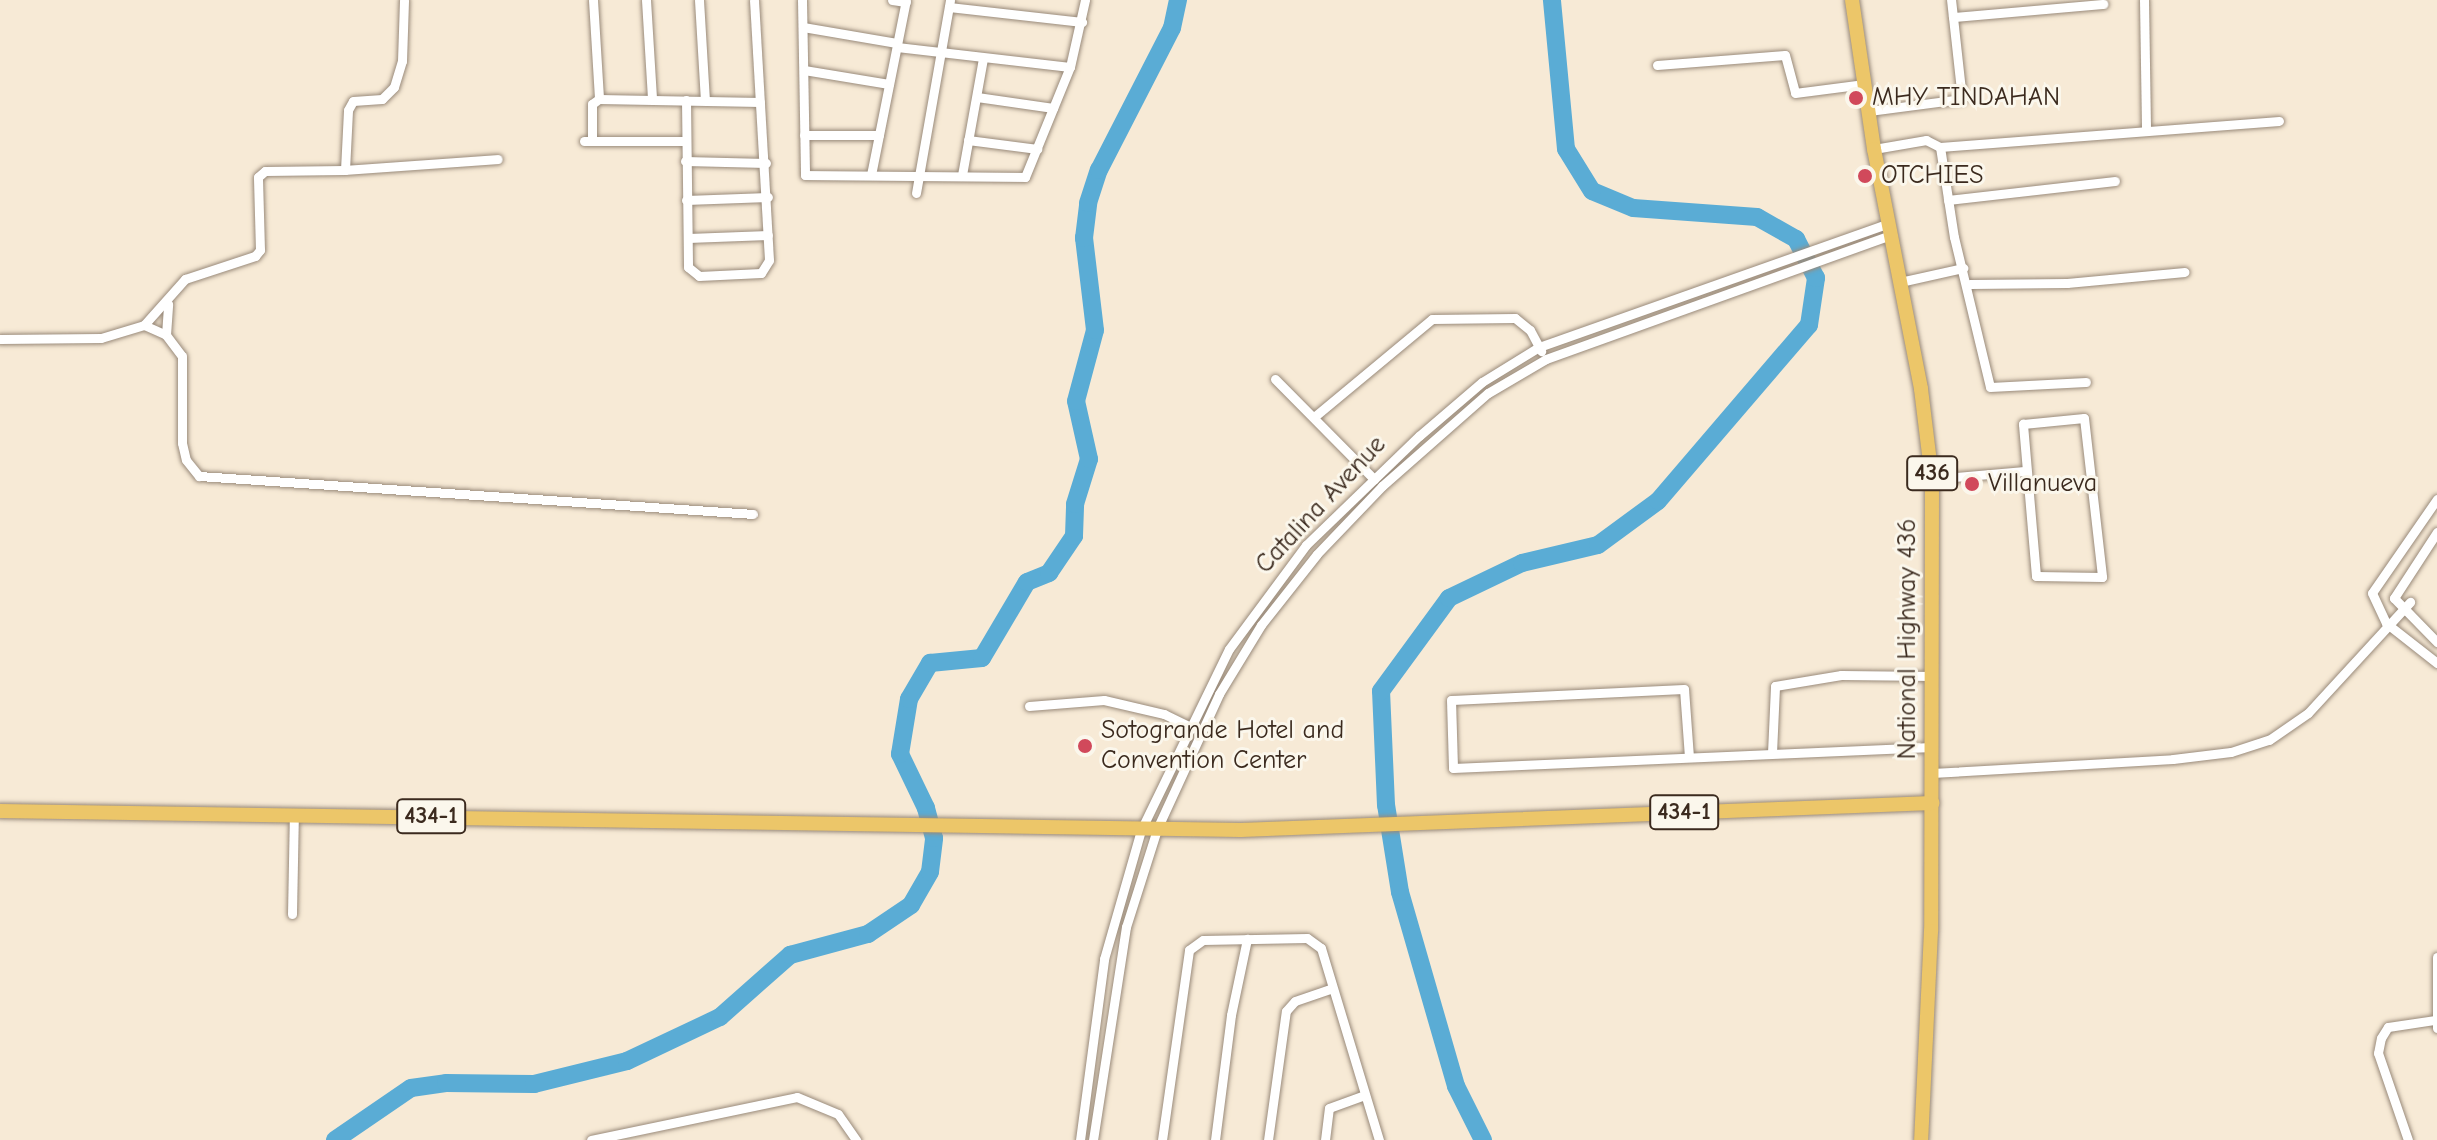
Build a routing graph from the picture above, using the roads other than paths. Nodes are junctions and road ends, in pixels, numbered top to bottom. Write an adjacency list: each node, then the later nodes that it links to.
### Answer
1 (404, 0): 47 (street)
2 (593, 0): 28 (street)
3 (646, 0): 29 (street)
4 (699, 0): 31 (street)
5 (754, 0): 32 (street)
6 (802, 0): 18 (street)
7 (892, 0): 12 (street)
8 (1085, 0): 17 (street)
9 (1852, 0): 26 (main road, National Highway 436 / 436)
10 (1951, 0): 16 (street)
11 (2144, 0): 36 (street)
12 (906, 1): 19 (street)
13 (949, 4): 15 (street); 20 (street)
14 (2103, 4): 16 (street)
15 (982, 5): 17 (street)
16 (1953, 17): 34 (street)
17 (1082, 22): 23 (street)
18 (803, 27): 19 (street); 24 (street)
19 (897, 45): 20 (street); 25 (street)
20 (939, 53): 21 (street); 50 (street)
21 (983, 58): 23 (street); 27 (street)
22 (1657, 65): 26 (street)
23 (1070, 67): 33 (street)
24 (804, 70): 25 (street); 37 (street)
25 (889, 84): 38 (street)
26 (1864, 84): 34 (main road, National Highway 436 / 436)
27 (977, 97): 33 (street); 39 (street)
28 (599, 99): 29 (street); 40 (street)
29 (652, 99): 30 (street)
30 (686, 100): 31 (street); 40 (street)
31 (705, 100): 32 (street)
32 (760, 102): 46 (street)
33 (1053, 108): 42 (street)
34 (1869, 111): 43 (main road, National Highway 436 / 436)
35 (2279, 121): 36 (street)
36 (2146, 130): 41 (street)
37 (804, 135): 38 (street); 48 (street)
38 (879, 135): 48 (street)
39 (968, 140): 42 (street); 49 (street)
40 (685, 141): 45 (street)
41 (1940, 147): 43 (street); 55 (street)
42 (1037, 149): 49 (street)
43 (1874, 149): 56 (main road, National Highway 436 / 436)
44 (498, 159): 47 (street)
45 (685, 161): 46 (street); 54 (street)
46 (766, 163): 53 (street)
47 (345, 170): 64 (street)
48 (871, 175): 50 (street)
49 (962, 175): 50 (street)
50 (919, 177): 52 (street)
51 (2115, 181): 55 (street)
52 (916, 193)
53 (768, 197): 54 (street); 57 (street)
54 (686, 200): 58 (street)
55 (1948, 200): 59 (street)
56 (1890, 229): 60 (street, Catalina Avenue); 62 (main road, National Highway 436 / 436)
57 (768, 235): 58 (street); 58 (street)
58 (688, 238)
59 (1963, 268): 62 (street); 63 (street)
60 (1773, 271): 68 (street, Catalina Avenue); 69 (street, Catalina Avenue)
61 (2184, 272): 63 (street)
62 (1900, 282): 75 (main road, National Highway 436 / 436)
63 (1970, 284): 71 (street)
64 (168, 304): 65 (street); 66 (street)
65 (144, 325): 66 (street); 67 (street)
66 (166, 335): 78 (street)
67 (0, 339)
68 (1539, 347): 69 (street); 72 (street); 74 (street, Catalina Avenue)
69 (1546, 359): 76 (street, Catalina Avenue)
70 (1275, 379): 72 (street)
71 (2086, 382)
72 (1314, 417): 74 (street)
73 (2026, 471): 73 (street); 75 (street)
74 (1372, 477): 76 (street); 87 (street, Catalina Avenue)
75 (1932, 479): 85 (main road, National Highway 436 / 436)
76 (1382, 486): 88 (street, Catalina Avenue)
77 (2437, 499): 81 (street)
78 (753, 514)
79 (2437, 532): 80 (street)
80 (2406, 606): 81 (street); 82 (street)
81 (2386, 623): 83 (street); 92 (street)
82 (2435, 640): 83 (street)
83 (2418, 649): 84 (street)
84 (2437, 663)
85 (1933, 676): 89 (main road, National Highway 436 / 436); 90 (street)
86 (1029, 706): 87 (street)
87 (1190, 723): 88 (street); 97 (street, Catalina Avenue)
88 (1197, 734): 96 (street, Catalina Avenue)
89 (1932, 747): 90 (street); 92 (main road, National Highway 436 / 436)
90 (1772, 753): 91 (street)
91 (1689, 757): 91 (street)
92 (1932, 773): 93 (main road, National Highway 436 / 436)
93 (1932, 803): 96 (main road, 434-1); 113 (main road, National Highway 436 / 436)
94 (0, 811): 95 (main road, 434-1)
95 (294, 813): 97 (main road, 434-1); 98 (street)
96 (1157, 829): 97 (main road, 434-1); 107 (street, Catalina Avenue)
97 (1141, 830): 106 (street, Catalina Avenue)
98 (292, 914)
99 (1247, 939): 101 (street); 108 (street); 109 (street)
100 (2437, 957): 102 (street)
101 (1330, 989): 103 (street); 110 (street)
102 (2436, 1024): 114 (street)
103 (1365, 1095): 111 (street); 112 (street)
104 (591, 1140): 105 (street)
105 (856, 1140)
106 (1080, 1140)
107 (1093, 1140)
108 (1162, 1140)
109 (1215, 1140)
110 (1268, 1140)
111 (1325, 1140)
112 (1379, 1140)
113 (1921, 1140)
114 (2408, 1140)

